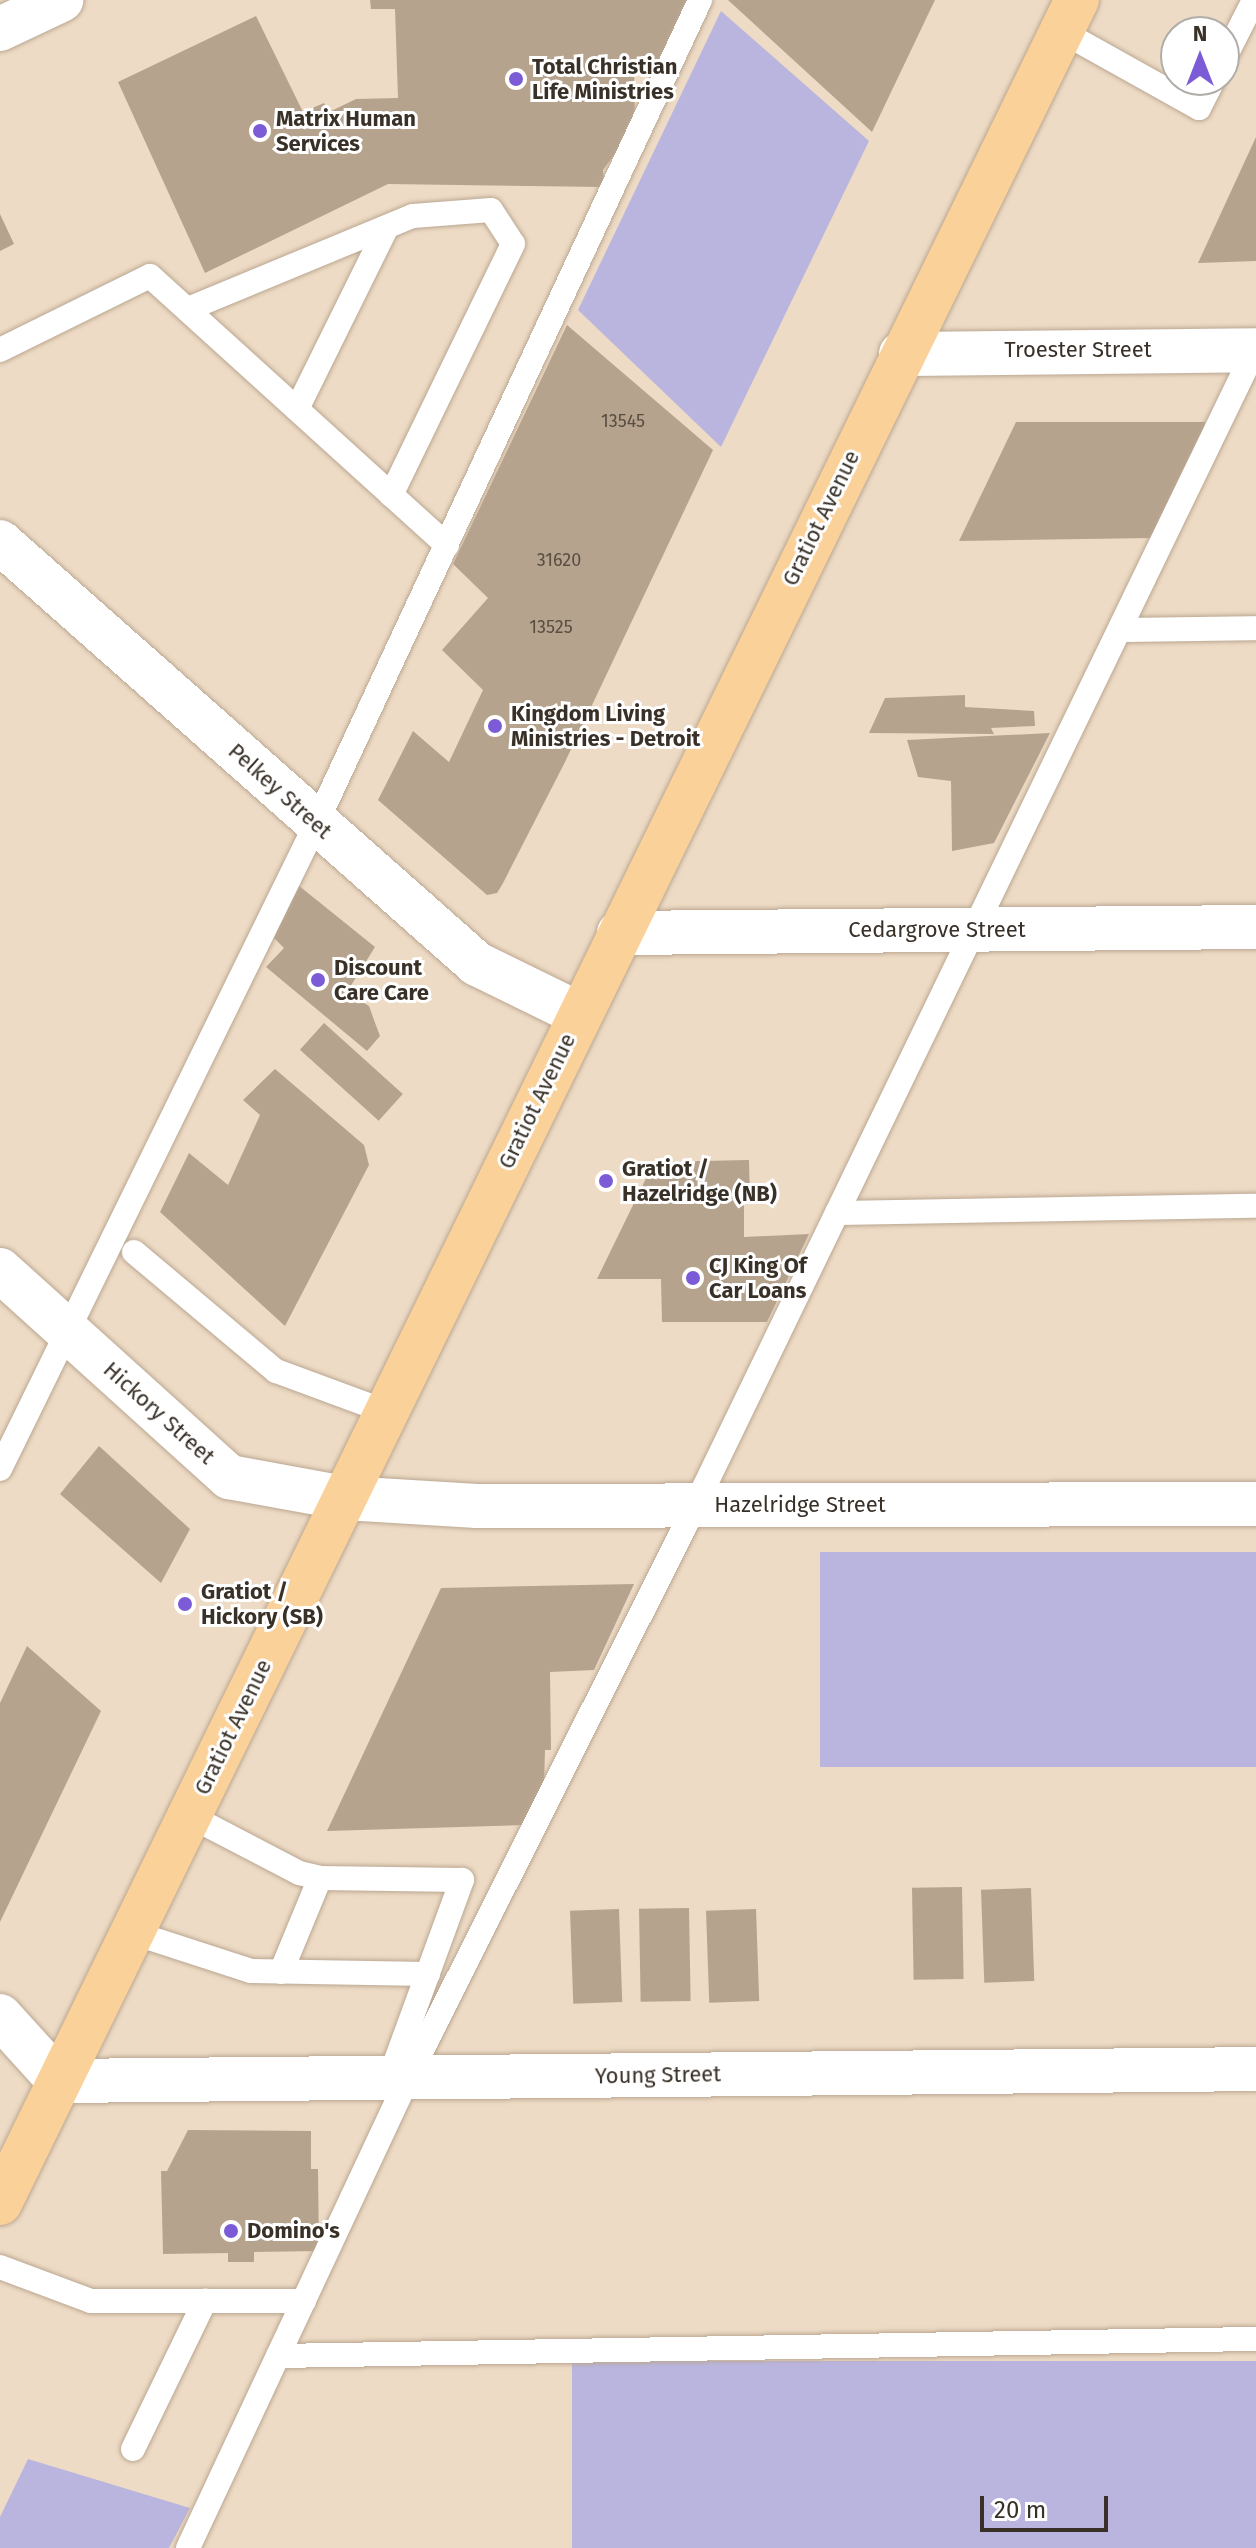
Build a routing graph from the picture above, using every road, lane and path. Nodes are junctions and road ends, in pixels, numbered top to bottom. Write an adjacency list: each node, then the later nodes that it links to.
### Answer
1 (61, 0): 6 (street)
2 (700, 0): 18 (lane)
3 (1254, 0): 5 (lane)
4 (1069, 16): 7 (lane); 14 (main road, Gratiot Avenue)
5 (1240, 28)
6 (0, 29)
7 (1160, 80)
8 (1182, 96): 9 (lane)
9 (1205, 96)
10 (387, 227): 11 (lane); 15 (lane); 16 (lane)
11 (188, 309): 13 (lane); 15 (lane)
12 (1255, 349): 14 (street, Troester Street); 20 (lane)
13 (0, 350)
14 (901, 354): 24 (main road, Gratiot Avenue)
15 (297, 409): 16 (lane)
16 (391, 495): 18 (lane)
17 (0, 542): 21 (street, Pelkey Street)
18 (447, 545): 21 (lane)
19 (1256, 628): 20 (lane)
20 (1120, 630): 23 (lane)
21 (316, 824): 25 (street, Pelkey Street); 30 (lane)
22 (1256, 927): 23 (street, Cedargrove Street)
23 (975, 930): 24 (street, Cedargrove Street); 27 (lane)
24 (619, 933): 25 (main road, Gratiot Avenue)
25 (579, 1014): 31 (main road, Gratiot Avenue)
26 (1256, 1206): 27 (lane)
27 (837, 1213): 35 (lane)
28 (134, 1252): 31 (lane)
29 (0, 1270): 30 (street, Hickory Street)
30 (68, 1329): 32 (lane); 33 (street, Hickory Street)
31 (387, 1412): 33 (main road, Gratiot Avenue)
32 (0, 1469)
33 (345, 1498): 35 (street, Hazelridge Street); 36 (main road, Gratiot Avenue)
34 (1256, 1504): 35 (street, Hazelridge Street)
35 (695, 1506): 43 (lane)
36 (190, 1816): 37 (lane); 38 (main road, Gratiot Avenue)
37 (320, 1878): 39 (lane); 40 (lane)
38 (134, 1933): 39 (lane); 44 (main road, Gratiot Avenue)
39 (281, 1972): 40 (lane)
40 (428, 1974): 43 (lane)
41 (0, 2016): 44 (street)
42 (1256, 2069): 43 (street, Young Street)
43 (399, 2077): 44 (street, Young Street); 48 (lane)
44 (59, 2081): 45 (main road, Gratiot Avenue)
45 (2, 2194)
46 (0, 2267): 47 (lane)
47 (205, 2301): 48 (lane); 51 (lane)
48 (304, 2301): 50 (lane)
49 (1256, 2339): 50 (lane)
50 (278, 2356): 52 (lane)
51 (133, 2449)
52 (188, 2548)

